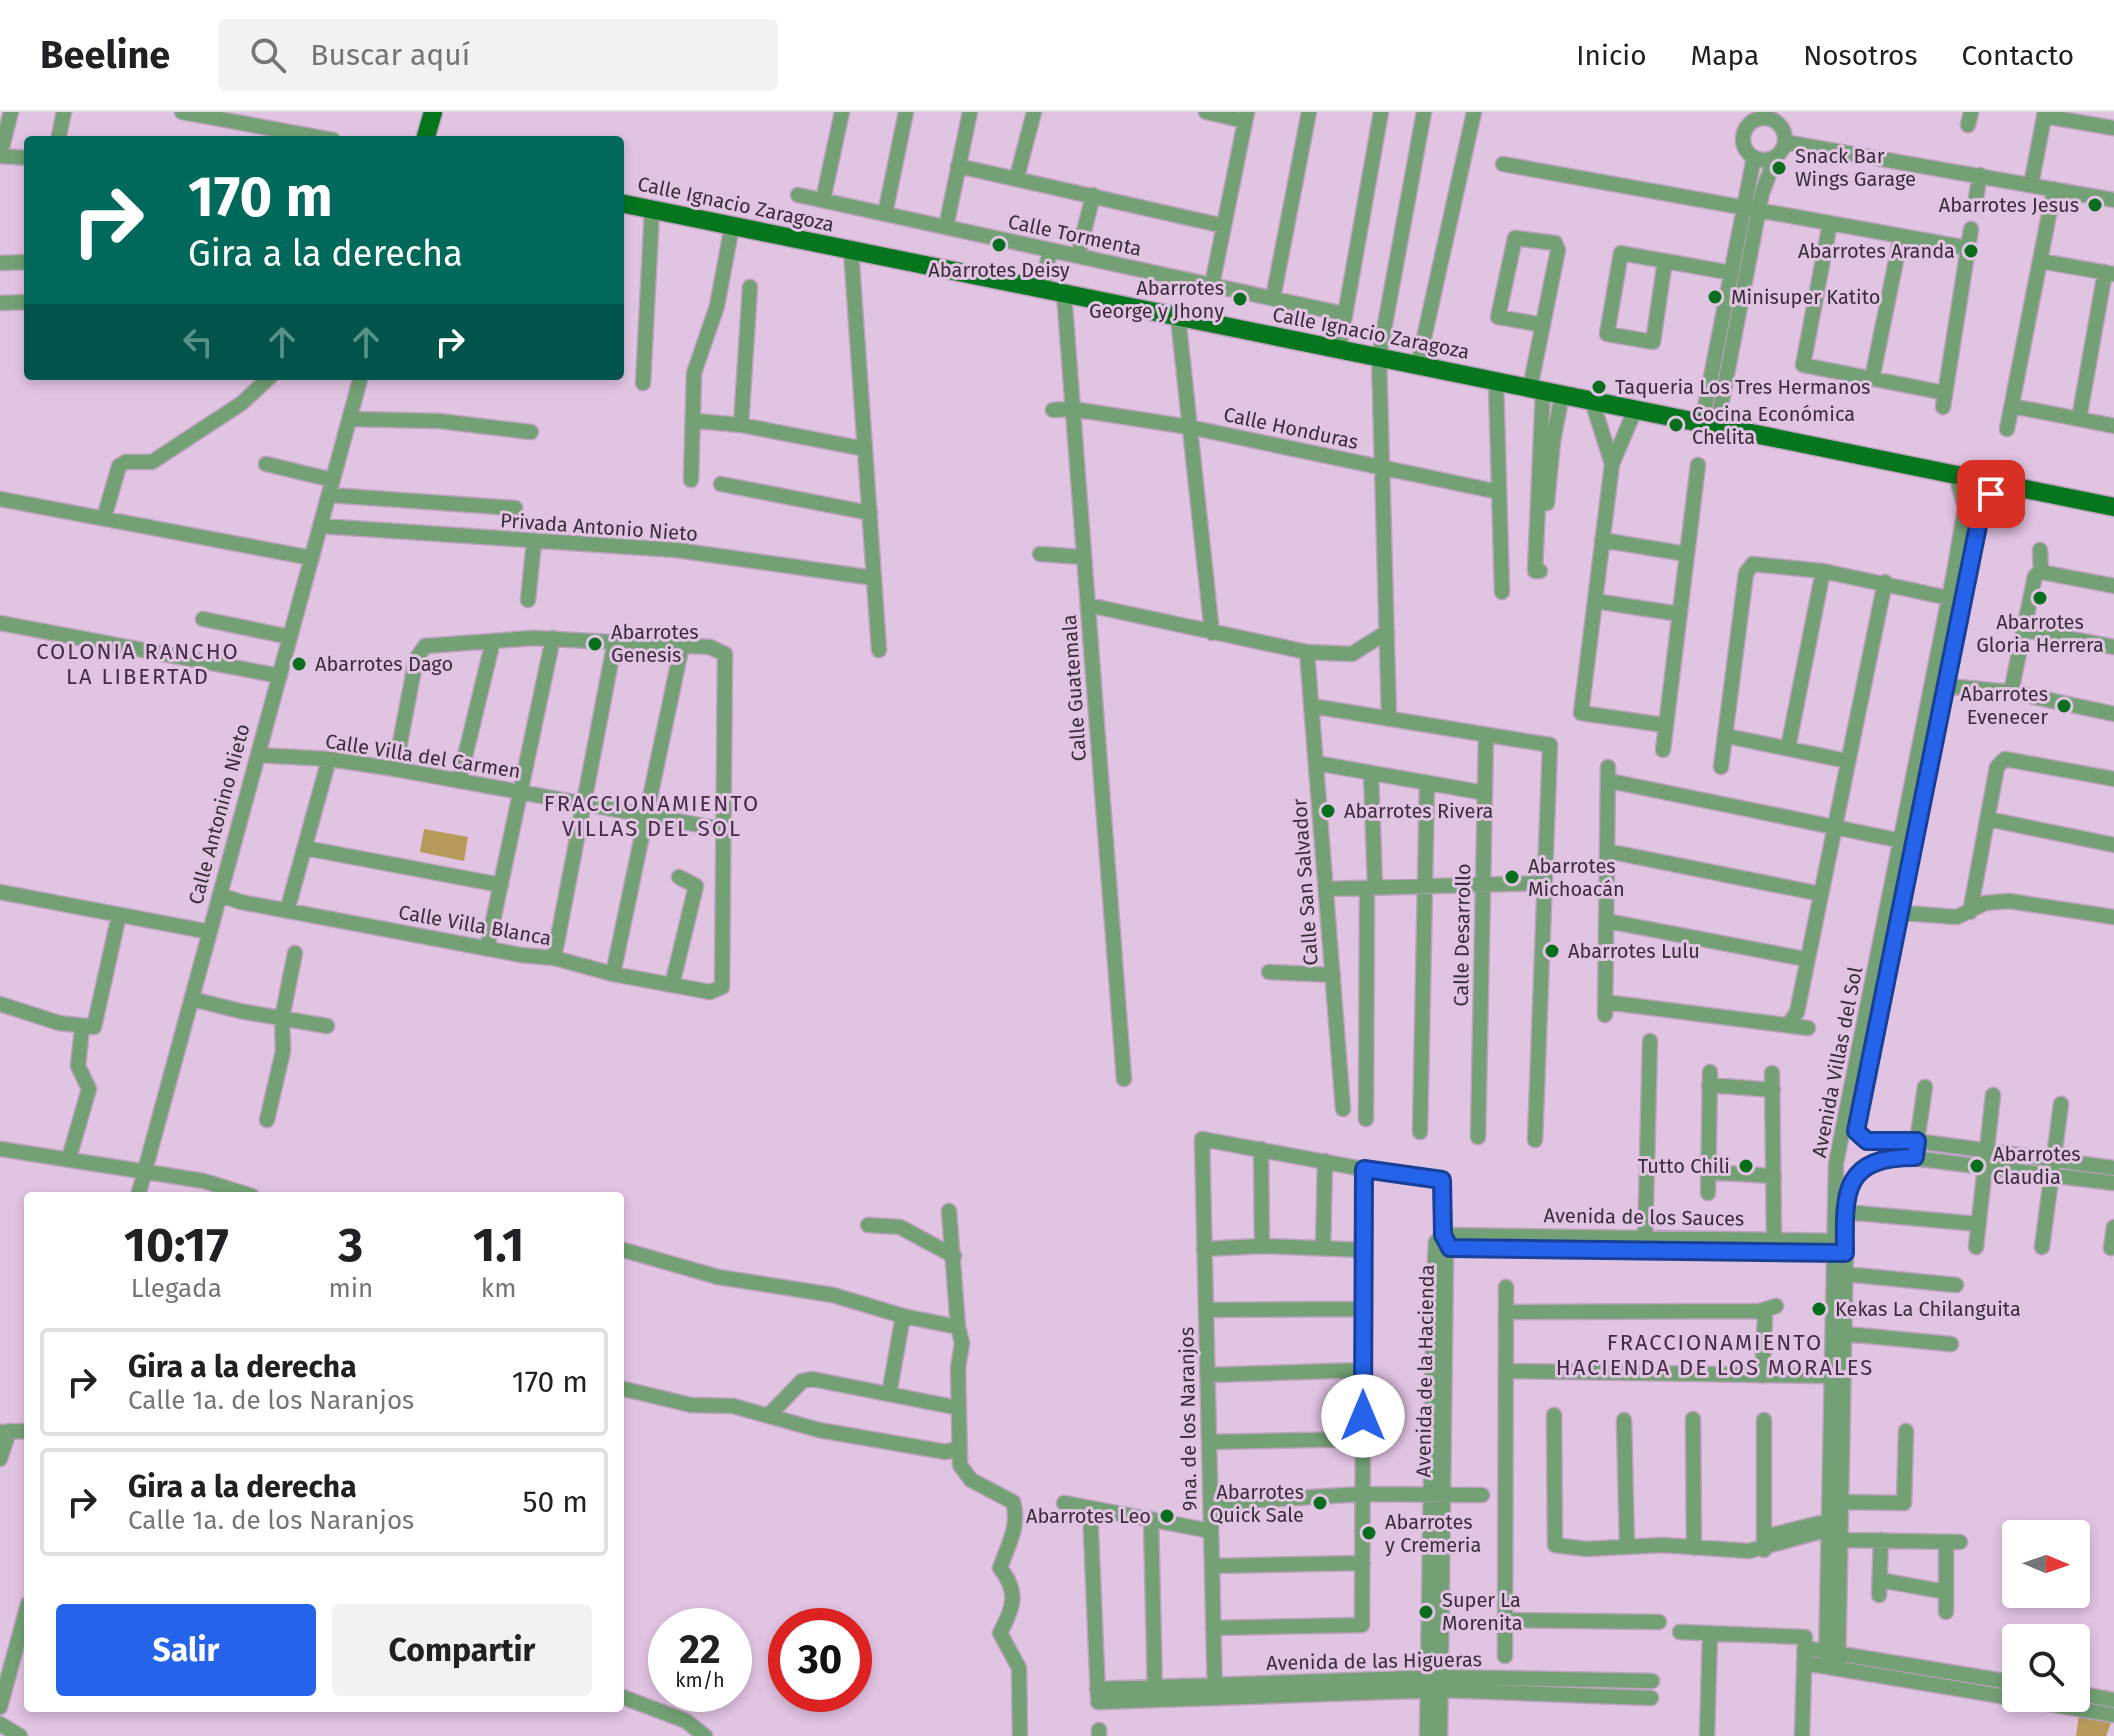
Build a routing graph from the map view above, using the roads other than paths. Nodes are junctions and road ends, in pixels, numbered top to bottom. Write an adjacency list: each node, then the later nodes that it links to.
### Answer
1 (64, 112): 19 (street)
2 (182, 112): 14 (street)
3 (433, 112): 21 (main road)
4 (842, 112): 35 (street)
5 (906, 112): 41 (street)
6 (970, 112): 28 (street)
7 (1034, 112): 30 (street)
8 (1206, 112): 15 (street)
9 (1309, 112): 61 (street)
10 (1381, 112): 64 (street)
11 (1424, 112): 70 (street)
12 (1474, 112): 71 (street)
13 (2044, 114): 18 (street); 31 (street)
14 (223, 116): 20 (street)
15 (1246, 116): 44 (street)
16 (1771, 116): 22 (street); 25 (street)
17 (7, 124): 23 (street)
18 (2114, 128)
19 (59, 136)
20 (308, 136)
21 (426, 136)
22 (1785, 142): 24 (street); 29 (street)
23 (0, 156): 26 (street)
24 (1776, 156): 25 (street); 39 (street)
25 (1754, 157): 39 (street)
26 (24, 158)
27 (1503, 164): 39 (street)
28 (958, 166): 30 (street); 45 (street)
29 (1980, 175): 31 (street); 37 (street)
30 (1017, 177): 34 (street)
31 (2031, 185): 32 (street)
32 (2054, 189): 36 (street); 53 (street)
33 (798, 195): 35 (street, Calle Tormenta)
34 (1093, 195): 44 (street); 51 (street)
35 (823, 200): 41 (street, Calle Tormenta)
36 (2114, 200)
37 (1975, 203)
38 (624, 204): 40 (main road, Calle Ignacio Zaragoza)
39 (1752, 209): 42 (street); 56 (street); 69 (street)
40 (652, 210): 43 (main road, Calle Ignacio Zaragoza); 76 (street)
41 (885, 214): 45 (street, Calle Tormenta)
42 (1830, 223): 47 (street); 72 (street)
43 (732, 226): 49 (main road, Calle Ignacio Zaragoza); 86 (street)
44 (1224, 226): 58 (street)
45 (946, 227): 50 (street, Calle Tormenta)
46 (1971, 229): 48 (street)
47 (1901, 236): 48 (street); 72 (street)
48 (1968, 248): 72 (street)
49 (851, 250): 60 (main road, Calle Ignacio Zaragoza); 94 (street)
50 (1054, 250): 51 (street, Calle Tormenta); 60 (street, Calle Guatemala)
51 (1078, 256): 58 (street, Calle Tormenta)
52 (1665, 261): 52 (street); 56 (street)
53 (2040, 261): 57 (street); 80 (street)
54 (24, 262): 55 (street)
55 (0, 263)
56 (1732, 273): 68 (street)
57 (2109, 273): 85 (street)
58 (1212, 285): 61 (street, Calle Tormenta)
59 (750, 287): 88 (street)
60 (1052, 291): 65 (main road, Calle Ignacio Zaragoza); 81 (street, Calle Guatemala)
61 (1273, 298): 64 (street, Calle Tormenta)
62 (24, 302): 63 (street)
63 (0, 303)
64 (1344, 314): 67 (street)
65 (1178, 317): 67 (main road, Calle Ignacio Zaragoza); 90 (street)
66 (1543, 325): 66 (street); 77 (street)
67 (1339, 349): 70 (main road, Calle Ignacio Zaragoza)
68 (1716, 351): 69 (street); 87 (street)
69 (1731, 354): 87 (street)
70 (1379, 357): 71 (main road, Calle Ignacio Zaragoza); 98 (street)
71 (1418, 365): 75 (main road, Calle Ignacio Zaragoza)
72 (1872, 379)
73 (267, 380): 112 (street)
74 (360, 380): 84 (street, Calle Antonino Nieto)
75 (1496, 381): 77 (main road, Calle Ignacio Zaragoza); 104 (street)
76 (643, 383)
77 (1536, 390): 78 (main road, Calle Ignacio Zaragoza); 93 (street)
78 (1562, 395): 79 (main road, Calle Ignacio Zaragoza); 93 (street)
79 (1592, 401): 83 (main road, Calle Ignacio Zaragoza); 96 (street)
80 (2012, 406): 85 (street); 91 (street)
81 (1073, 409): 82 (street, Calle Honduras); 90 (street, Calle Honduras); 119 (street, Calle Guatemala)
82 (1053, 410)
83 (1635, 410): 87 (main road, Calle Ignacio Zaragoza); 96 (street)
84 (349, 419): 92 (street); 100 (street, Calle Antonino Nieto)
85 (2079, 419): 89 (street)
86 (696, 421): 88 (street); 101 (street)
87 (1709, 424): 99 (main road, Calle Ignacio Zaragoza)
88 (741, 425): 94 (street)
89 (2114, 426)
90 (1189, 427): 98 (street, Calle Honduras); 136 (street)
91 (2007, 429)
92 (531, 432)
93 (1547, 440): 93 (street)
94 (865, 449): 111 (street)
95 (266, 464): 100 (street)
96 (1612, 464): 114 (street)
97 (1698, 465): 118 (street)
98 (1382, 469): 104 (street, Calle Honduras); 135 (street)
99 (1956, 475): 102 (main road, Calle Ignacio Zaragoza); 109 (street, Avenida Villas del Sol)
100 (333, 480): 105 (street, Calle Antonino Nieto)
101 (691, 480)
102 (1997, 483): 107 (main road, Calle Ignacio Zaragoza); 110 (street, Avenida Villas del Sol)
103 (721, 484): 111 (street)
104 (1499, 492): 126 (street)
105 (329, 495): 108 (street); 113 (street, Calle Antonino Nieto)
106 (0, 499): 112 (street)
107 (2114, 507)
108 (515, 508)
109 (1965, 508): 110 (street); 128 (street, Avenida Villas del Sol)
110 (1981, 511): 128 (street, Avenida Villas del Sol)
111 (870, 513): 123 (street)
112 (104, 518): 120 (street)
113 (320, 526): 115 (street, Privada Antonio Nieto); 120 (street, Calle Antonino Nieto)
114 (1602, 540): 118 (street); 129 (street)
115 (534, 542): 123 (street, Privada Antonio Nieto); 127 (street)
116 (2040, 550): 122 (street)
117 (1040, 554): 119 (street)
118 (1686, 554): 131 (street)
119 (1082, 557): 130 (street, Calle Guatemala)
120 (312, 558): 137 (street, Calle Antonino Nieto)
121 (1823, 571): 124 (street); 153 (street); 154 (street)
122 (2041, 572): 125 (street); 134 (street)
123 (874, 578): 143 (street)
124 (1885, 582): 128 (street); 158 (street)
125 (2114, 586)
126 (1502, 592)
127 (528, 600)
128 (1956, 600): 146 (street, Avenida Villas del Sol)
129 (1595, 601): 131 (street); 151 (street)
130 (1088, 605): 136 (street); 213 (street, Calle Guatemala)
131 (1679, 614): 151 (street)
132 (203, 619): 137 (street)
133 (0, 623): 145 (street)
134 (2025, 630): 142 (street); 147 (street)
135 (1387, 632): 144 (street); 150 (street)
136 (1212, 633): 144 (street)
137 (290, 637): 145 (street, Calle Antonino Nieto)
138 (553, 638): 139 (street); 140 (street); 166 (street)
139 (493, 641): 161 (street); 164 (street)
140 (615, 641): 141 (street); 168 (street)
141 (682, 645): 169 (street); 172 (street)
142 (2114, 647)
143 (879, 650)
144 (1307, 652): 148 (street, Calle San Salvador)
145 (280, 676): 156 (street, Calle Antonino Nieto)
146 (1938, 685): 147 (street); 173 (street, Avenida Villas del Sol)
147 (2011, 692): 149 (street)
148 (1312, 706): 150 (street); 159 (street, Calle San Salvador)
149 (2114, 714)
150 (1389, 719): 152 (street)
151 (1664, 725): 155 (street)
152 (1486, 735): 167 (street, Calle Desarrollo); 179 (street)
153 (1727, 736): 154 (street); 160 (street)
154 (1788, 748): 158 (street)
155 (1663, 750)
156 (258, 755): 157 (street, Calle Villa del Carmen); 188 (street, Calle Antonino Nieto)
157 (329, 759): 161 (street, Calle Villa del Carmen); 175 (street)
158 (1847, 761): 171 (street)
159 (1316, 763): 162 (street); 185 (street, Calle San Salvador)
160 (1721, 767)
161 (395, 769): 164 (street, Calle Villa del Carmen)
162 (1371, 773): 165 (street); 184 (street)
163 (2114, 779): 170 (street)
164 (459, 781): 166 (street, Calle Villa del Carmen)
165 (1427, 783): 167 (street); 183 (street)
166 (519, 792): 168 (street, Calle Villa del Carmen); 180 (street)
167 (1485, 793): 181 (street, Calle Desarrollo)
168 (582, 803): 169 (street, Calle Villa del Carmen); 198 (street)
169 (645, 815): 172 (street, Calle Villa del Carmen); 201 (street)
170 (1988, 819): 174 (street); 191 (street)
171 (1836, 828): 173 (street); 176 (street); 187 (street)
172 (721, 829): 178 (street)
173 (1906, 842): 190 (street, Avenida Villas del Sol)
174 (2114, 845)
175 (305, 848): 180 (street); 189 (street)
176 (1607, 851): 187 (street); 194 (street)
177 (679, 877): 182 (street)
178 (723, 882): 182 (street); 203 (street, Calle Villa Blanca)
179 (1545, 883): 181 (street); 224 (street)
180 (501, 885): 196 (street)
181 (1483, 885): 183 (street); 223 (street, Calle Desarrollo)
182 (696, 886): 203 (street)
183 (1424, 887): 184 (street); 221 (street)
184 (1371, 888): 185 (street); 219 (street)
185 (1326, 889): 202 (street, Calle San Salvador)
186 (0, 892): 192 (street)
187 (1821, 894): 199 (street)
188 (220, 895): 189 (street, Calle Villa Blanca); 195 (street, Calle Antonino Nieto)
189 (287, 911): 196 (street, Calle Villa Blanca)
190 (1893, 912): 191 (street); 222 (street, Avenida Villas del Sol)
191 (1970, 912): 193 (street)
192 (119, 915): 195 (street); 209 (street)
193 (2114, 917)
194 (1607, 921): 199 (street); 207 (street)
195 (210, 932): 204 (street, Calle Antonino Nieto)
196 (487, 949): 198 (street, Calle Villa Blanca)
197 (295, 953): 206 (street)
198 (554, 958): 201 (street, Calle Villa Blanca)
199 (1805, 959): 207 (street)
200 (1269, 972): 202 (street)
201 (613, 974): 203 (street, Calle Villa Blanca)
202 (1333, 975): 218 (street, Calle San Salvador)
203 (672, 985)
204 (192, 999): 206 (street); 235 (street, Calle Antonino Nieto)
205 (0, 1004): 209 (street)
206 (282, 1018): 208 (street); 220 (street)
207 (1789, 1024): 210 (street)
208 (327, 1026)
209 (82, 1028): 230 (street)
210 (1808, 1028)
211 (1650, 1041): 249 (street)
212 (1772, 1073): 215 (street)
213 (1124, 1079)
214 (1925, 1087): 225 (street)
215 (1773, 1090): 236 (street); 237 (street)
216 (1993, 1095): 229 (street)
217 (2061, 1104): 232 (street)
218 (1343, 1109)
219 (1366, 1119)
220 (267, 1120)
221 (1420, 1132)
222 (1849, 1132): 225 (street); 251 (street, Avenida Villas del Sol)
223 (1478, 1137)
224 (1535, 1140)
225 (1917, 1141): 228 (street); 229 (street)
226 (0, 1149): 230 (street)
227 (1261, 1149): 231 (street); 250 (street); 256 (street, 9na. de los Naranjos)
228 (1915, 1157): 229 (street); 243 (street, Avenida Villas del Sol)
229 (1986, 1157): 232 (street); 244 (street)
230 (69, 1158): 235 (street)
231 (1325, 1161): 234 (street); 254 (street)
232 (2053, 1166): 233 (street); 238 (street); 253 (street)
233 (2114, 1168)
234 (1364, 1169): 248 (street, Avenida de la Hacienda); 258 (street)
235 (145, 1170): 239 (street, Calle Antonino Nieto); 240 (street)
236 (1708, 1172): 237 (street); 241 (street)
237 (1774, 1176): 247 (street)
238 (2114, 1183)
239 (139, 1192)
240 (239, 1192)
241 (1708, 1193)
242 (949, 1211): 259 (street)
243 (1845, 1212): 244 (street); 251 (street, Avenida Villas del Sol)
244 (1978, 1224): 252 (street)
245 (868, 1225): 259 (street)
246 (2114, 1227): 255 (street)
247 (1774, 1239): 249 (street, Avenida de los Sauces); 251 (street, Avenida de los Sauces)
248 (1446, 1242): 249 (street, Avenida de los Sauces); 291 (street, Avenida de la Hacienda)
249 (1645, 1243): 251 (street, Avenida de los Sauces)
250 (1262, 1246): 254 (street); 256 (street)
251 (1839, 1247): 260 (street, Avenida Villas del Sol); 270 (street, Avenida Villas del Sol)
252 (1976, 1247)
253 (2042, 1247)
254 (1323, 1248): 258 (street)
255 (2111, 1248)
256 (1204, 1249): 265 (street, 9na. de los Naranjos)
257 (624, 1250): 268 (street)
258 (1364, 1250): 264 (street)
259 (954, 1256): 269 (street)
260 (1845, 1274): 261 (street); 270 (street, Avenida Villas del Sol)
261 (1956, 1285)
262 (1506, 1287): 267 (street)
263 (1776, 1306): 266 (street)
264 (1364, 1309): 265 (street); 272 (street)
265 (1206, 1310): 274 (street, 9na. de los Naranjos)
266 (1760, 1311): 267 (street); 275 (street)
267 (1507, 1312): 273 (street)
268 (903, 1316): 269 (street); 278 (street)
269 (958, 1327): 279 (street)
270 (1838, 1333): 271 (street); 276 (street, Avenida Villas del Sol); 298 (street, Avenida Villas del Sol)
271 (1951, 1344)
272 (1363, 1370): 274 (street); 287 (street)
273 (1507, 1371): 275 (street); 309 (street)
274 (1207, 1375): 288 (street, 9na. de los Naranjos)
275 (1762, 1376): 276 (street)
276 (1831, 1376): 298 (street, Avenida Villas del Sol)
277 (624, 1389): 281 (street)
278 (889, 1394): 279 (street); 281 (street)
279 (959, 1408): 289 (street)
280 (1554, 1415): 302 (street)
281 (768, 1416): 289 (street)
282 (1693, 1419): 303 (street)
283 (1624, 1420): 302 (street)
284 (1764, 1420): 301 (street)
285 (1906, 1431): 298 (street)
286 (5, 1432): 290 (street)
287 (1363, 1439): 288 (street); 292 (street)
288 (1209, 1442): 295 (street, 9na. de los Naranjos)
289 (958, 1448): 334 (street)
290 (0, 1459)
291 (1437, 1493): 292 (street); 293 (street); 319 (street, Avenida de la Hacienda)
292 (1363, 1494): 295 (street); 304 (street)
293 (1482, 1495)
294 (1064, 1503): 296 (street)
295 (1211, 1503): 299 (street, 9na. de los Naranjos)
296 (1090, 1509): 297 (street); 322 (street, Avenida de las Higueras)
297 (1151, 1519): 299 (street); 322 (street)
298 (1838, 1522): 300 (street); 301 (street); 316 (street, Avenida Villas del Sol)
299 (1211, 1531): 305 (street, 9na. de los Naranjos)
300 (1881, 1540): 306 (street); 306 (street)
301 (1764, 1543): 303 (street)
302 (1627, 1545): 303 (street)
303 (1694, 1548)
304 (1363, 1563): 305 (street); 311 (street)
305 (1212, 1566): 311 (street, 9na. de los Naranjos)
306 (1946, 1592): 307 (street)
307 (1946, 1612)
308 (24, 1619): 328 (street)
309 (1505, 1620): 310 (street); 315 (street)
310 (1659, 1622)
311 (1213, 1628): 321 (street, 9na. de los Naranjos)
312 (1680, 1632): 313 (street)
313 (1710, 1633): 314 (street); 337 (street)
314 (1804, 1655): 316 (street); 338 (street)
315 (1505, 1656)
316 (1832, 1660): 320 (street)
317 (1581, 1679): 318 (street, Avenida de las Higueras); 319 (street, Avenida de las Higueras); 323 (street)
318 (1652, 1681)
319 (1434, 1684): 321 (street, Avenida de las Higueras); 323 (street, Avenida de las Higueras); 335 (street, Avenida de la Hacienda); 336 (street, Avenida de la Hacienda)
320 (2002, 1687)
321 (1215, 1692): 322 (street, Avenida de las Higueras)
322 (1155, 1694)
323 (1581, 1695): 326 (street, Avenida de las Higueras)
324 (2090, 1696): 327 (street)
325 (624, 1698): 333 (street)
326 (1651, 1698)
327 (2114, 1700)
328 (0, 1707)
329 (2090, 1709): 330 (street)
330 (2114, 1715)
331 (0, 1724): 332 (street)
332 (20, 1736)
333 (705, 1736)
334 (1020, 1736)
335 (1427, 1736)
336 (1440, 1736)
337 (1707, 1736)
338 (1802, 1736)

